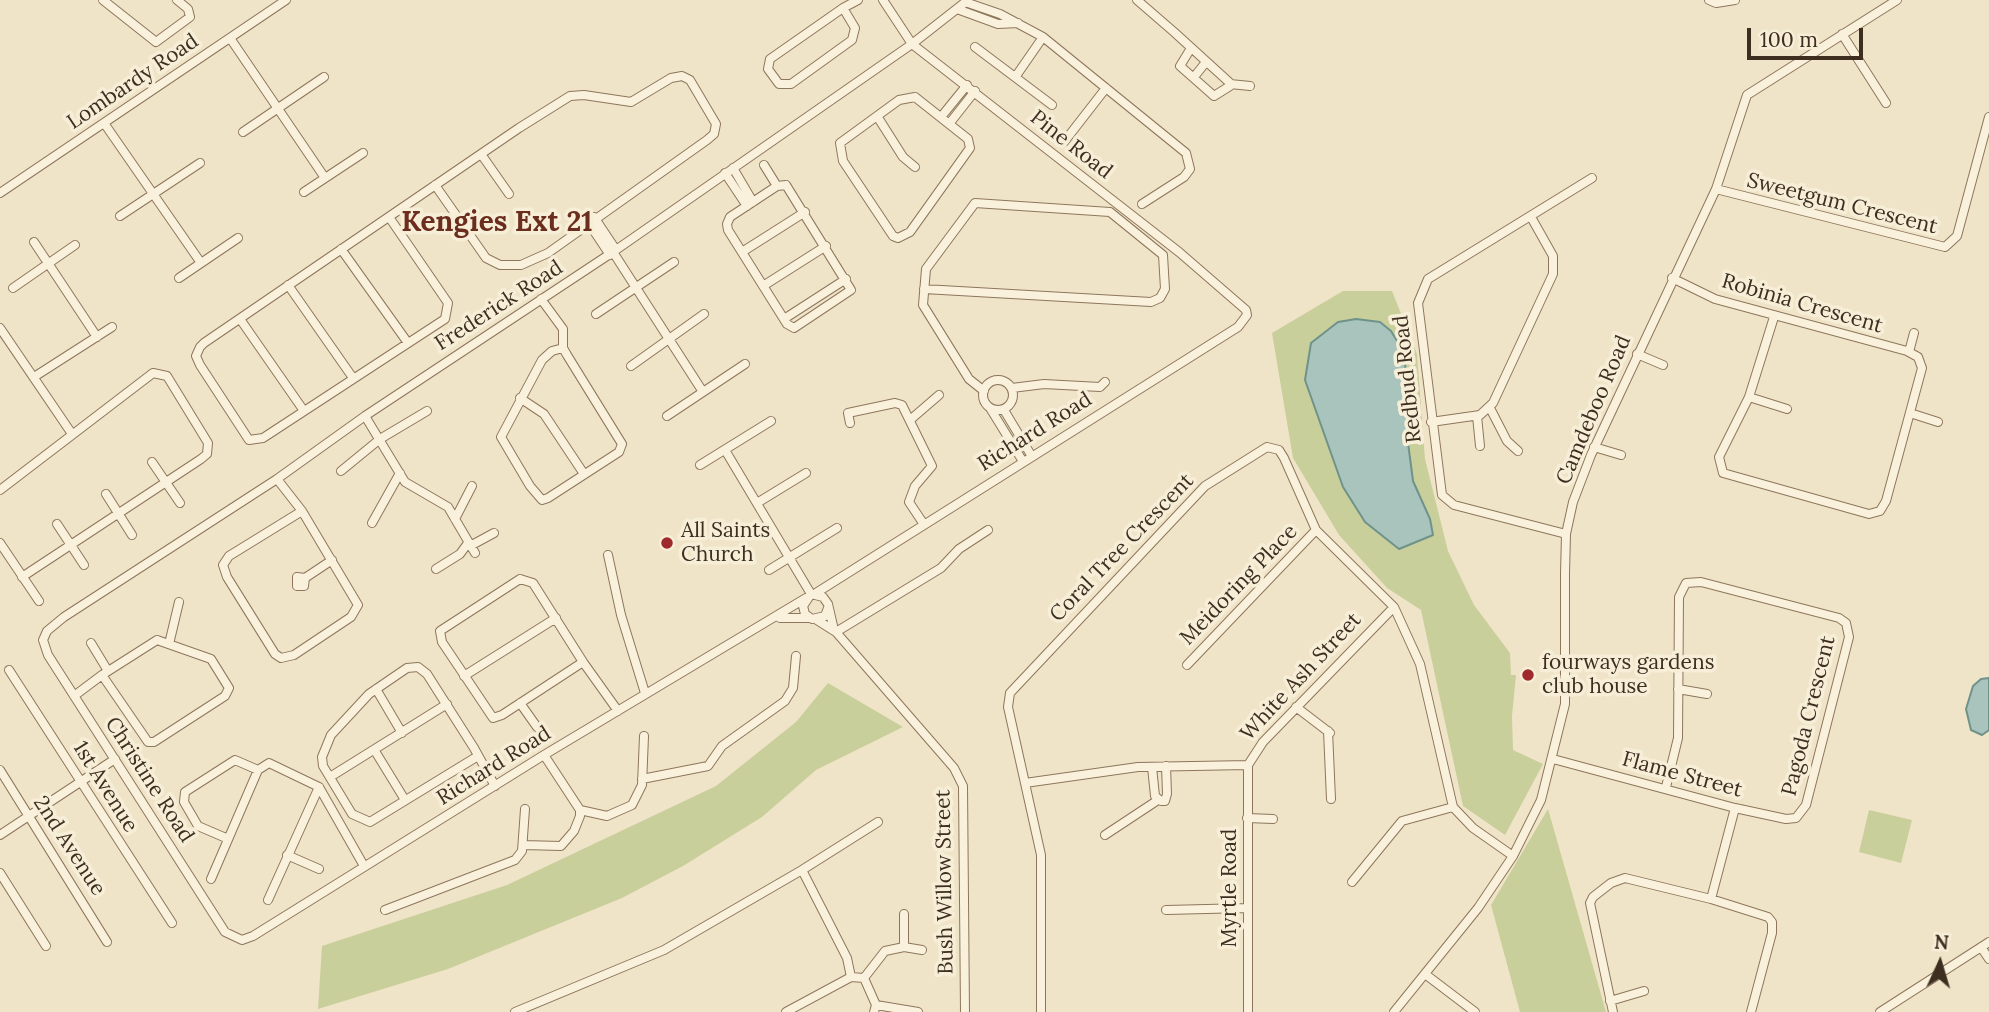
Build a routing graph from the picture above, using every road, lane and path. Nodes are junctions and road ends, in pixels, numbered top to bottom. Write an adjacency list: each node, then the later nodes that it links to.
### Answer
1 (103, 0): 2 (street)
2 (177, 0)
3 (286, 0): 16 (street, Lombardy Road)
4 (858, 0): 11 (street)
5 (883, 0): 17 (street, Pine Road)
6 (1137, 0): 19 (street)
7 (1709, 0): 8 (street)
8 (1735, 0)
9 (1896, 0): 14 (street, Camdeboo Road)
10 (966, 1): 12 (street, Frederick Road); 13 (street)
11 (843, 8): 11 (street)
12 (957, 9): 13 (street); 17 (street, Frederick Road)
13 (1017, 23): 15 (street)
14 (1842, 34): 29 (street); 49 (street, Camdeboo Road)
15 (1043, 37): 21 (street); 27 (street)
16 (230, 38): 31 (street); 35 (street, Lombardy Road)
17 (912, 44): 25 (street, Pine Road); 44 (street, Frederick Road)
18 (975, 47): 21 (street)
19 (1191, 48): 20 (street); 23 (street)
20 (1206, 62): 23 (street); 24 (street)
21 (1016, 76): 30 (street)
22 (324, 77): 31 (street)
23 (1194, 77): 24 (street)
24 (1230, 84): 26 (street)
25 (967, 85): 28 (street, Pine Road); 33 (street)
26 (1250, 86)
27 (1105, 88): 38 (street); 55 (street)
28 (975, 91): 36 (street); 80 (street, Pine Road)
29 (1886, 103)
30 (1052, 105)
31 (278, 108): 37 (street); 45 (street)
32 (877, 117): 33 (street); 36 (street); 43 (street)
33 (941, 117): 36 (street)
34 (1989, 117): 49 (street, Sweetgum Crescent)
35 (104, 123): 51 (street); 52 (street, Lombardy Road)
36 (949, 124)
37 (243, 132)
38 (1064, 142)
39 (363, 153): 45 (street)
40 (481, 154): 47 (street); 53 (street); 60 (street)
41 (200, 163): 51 (street)
42 (764, 165): 48 (street)
43 (915, 167)
44 (729, 170): 54 (street); 66 (street, Frederick Road)
45 (325, 178): 50 (street)
46 (1592, 178): 59 (street, Redbud Road)
47 (435, 185): 58 (street); 60 (street)
48 (777, 186): 54 (street); 56 (street)
49 (1716, 190): 72 (street, Camdeboo Road)
50 (304, 192)
51 (153, 193): 57 (street); 70 (street)
52 (0, 194)
53 (509, 194)
54 (750, 204): 67 (street)
55 (1142, 204)
56 (805, 212): 64 (street); 67 (street)
57 (120, 216)
58 (389, 217): 65 (street); 91 (street)
59 (1531, 217): 108 (street); 119 (street, Redbud Road)
60 (591, 220): 66 (street)
61 (238, 238): 70 (street)
62 (34, 242): 69 (street)
63 (75, 245): 69 (street)
64 (826, 246): 73 (street); 75 (street)
65 (341, 249): 74 (street); 91 (street)
66 (613, 252): 76 (street); 79 (street, Frederick Road)
67 (742, 252): 75 (street)
68 (674, 262): 76 (street)
69 (49, 263): 77 (street); 89 (street)
70 (201, 263): 71 (street)
71 (179, 278)
72 (1672, 278): 83 (street, Robinia Crescent); 94 (street, Camdeboo Road)
73 (846, 279): 85 (street); 85 (street)
74 (288, 285): 84 (street); 99 (street)
75 (763, 286): 85 (street)
76 (635, 287): 81 (street); 90 (street)
77 (13, 288)
78 (924, 289): 78 (street); 102 (street)
79 (541, 299): 92 (street); 114 (street, Frederick Road)
80 (1246, 310): 128 (street, Richard Road)
81 (596, 314)
82 (704, 314): 90 (street)
83 (1774, 317): 93 (street, Robinia Crescent); 105 (street)
84 (240, 319): 111 (street); 111 (street)
85 (783, 319)
86 (112, 327): 89 (street)
87 (0, 328): 98 (street)
88 (1914, 333): 93 (street)
89 (97, 337): 98 (street)
90 (669, 340): 97 (street); 103 (street)
91 (408, 343): 99 (street)
92 (563, 348): 106 (street); 136 (street)
93 (1909, 352): 113 (street, Robinia Crescent)
94 (1637, 354): 96 (street); 125 (street, Camdeboo Road)
95 (745, 364): 103 (street)
96 (1663, 365)
97 (631, 366)
98 (34, 377): 122 (street)
99 (353, 379): 111 (street)
100 (1105, 382): 101 (street)
101 (1012, 388): 102 (street); 110 (street)
102 (984, 391): 107 (street)
103 (704, 392): 115 (street)
104 (939, 395): 117 (street)
105 (1749, 397): 109 (street); 113 (street)
106 (520, 398): 136 (street); 136 (street)
107 (990, 408): 110 (street); 130 (street)
108 (1490, 408): 116 (street); 127 (street)
109 (1787, 409)
110 (1004, 410): 128 (street)
111 (304, 411)
112 (427, 411): 123 (street)
113 (1910, 414): 120 (street)
114 (365, 416): 123 (street); 137 (street, Frederick Road)
115 (667, 416)
116 (1477, 416): 119 (street); 124 (street)
117 (909, 420): 121 (street); 148 (street)
118 (771, 421): 126 (street)
119 (1431, 422): 154 (street, Redbud Road)
120 (1938, 422)
121 (850, 423)
122 (72, 434): 138 (street); 140 (street)
123 (380, 439): 133 (street); 135 (street)
124 (1480, 446)
125 (1594, 447): 129 (street); 154 (street, Camdeboo Road)
126 (726, 450): 132 (street); 143 (street)
127 (1518, 451)
128 (1031, 455): 130 (street, Richard Road)
129 (1621, 455)
130 (1022, 460): 148 (street, Richard Road)
131 (152, 462): 138 (street)
132 (700, 465)
133 (341, 471)
134 (806, 472): 143 (street)
135 (400, 473): 146 (street); 147 (street)
136 (584, 474)
137 (277, 479): 144 (street); 177 (street, Frederick Road)
138 (167, 483): 142 (street); 145 (street)
139 (472, 486): 146 (street)
140 (0, 490)
141 (106, 494): 145 (street)
142 (180, 503)
143 (757, 503): 160 (street)
144 (302, 511): 161 (street); 161 (street)
145 (119, 514): 155 (street); 157 (street)
146 (455, 519): 158 (street)
147 (372, 523)
148 (923, 523): 167 (street, Richard Road)
149 (57, 524): 157 (street)
150 (837, 528): 160 (street)
151 (988, 530): 176 (street)
152 (1316, 530): 172 (street, Coral Tree Crescent); 182 (street, Meidoring Place); 211 (street, Coral Tree Crescent)
153 (494, 533): 158 (street)
154 (1566, 534): 201 (street, Camdeboo Road)
155 (132, 535)
156 (0, 543): 165 (street)
157 (71, 546): 162 (street); 165 (street)
158 (471, 547): 163 (street)
159 (608, 555): 188 (street)
160 (790, 556): 164 (street); 168 (street)
161 (332, 560): 166 (street)
162 (84, 565)
163 (436, 569)
164 (769, 570)
165 (22, 577): 169 (street)
166 (304, 578)
167 (836, 581): 168 (street, Richard Road); 171 (street)
168 (811, 595): 171 (street); 174 (street); 175 (street, Richard Road)
169 (39, 601)
170 (178, 601): 179 (street)
171 (828, 606): 174 (street); 176 (street, Bush Willow Street)
172 (1394, 607): 193 (street, White Ash Street); 218 (street, Coral Tree Crescent)
173 (556, 618): 181 (street); 185 (street); 185 (street)
174 (813, 619): 175 (street, Richard Road); 176 (street, Bush Willow Street)
175 (773, 621): 188 (street, Richard Road)
176 (835, 631): 262 (street, Bush Willow Street)
177 (45, 635): 190 (street, Christine Road)
178 (91, 643): 184 (street)
179 (169, 644): 184 (street); 184 (street)
180 (796, 656): 209 (street)
181 (583, 662): 191 (street); 194 (street)
182 (1187, 665)
183 (9, 670): 210 (street, 1st Avenue)
184 (105, 673): 190 (street)
185 (464, 676): 191 (street)
186 (376, 689): 192 (street); 196 (street); 208 (street)
187 (1678, 690): 189 (street); 214 (street, Pagoda Crescent); 222 (street, Pagoda Crescent)
188 (645, 694): 194 (street, Richard Road)
189 (1707, 694)
190 (74, 696): 202 (street, Christine Road)
191 (520, 703): 195 (street)
192 (447, 704): 196 (street); 200 (street)
193 (1296, 707): 203 (street, White Ash Street); 215 (street)
194 (618, 710): 199 (street, Richard Road)
195 (537, 727)
196 (402, 733): 198 (street)
197 (644, 736): 209 (street)
198 (375, 751): 208 (street); 216 (street)
199 (544, 755): 212 (street, Richard Road); 221 (street)
200 (478, 756): 212 (street); 216 (street)
201 (1553, 758): 214 (street, Flame Street); 232 (street, Camdeboo Road)
202 (115, 760): 210 (street); 246 (street, Christine Road)
203 (1248, 765): 204 (street, White Ash Street); 224 (street, Myrtle Road)
204 (1166, 766): 206 (street, White Ash Street); 217 (street)
205 (262, 767): 213 (street); 229 (street); 229 (street)
206 (1152, 767): 211 (street, White Ash Street); 217 (street)
207 (0, 770): 223 (street, 2nd Avenue)
208 (330, 777): 216 (street)
209 (642, 779): 221 (street)
210 (83, 782): 223 (street); 245 (street, 1st Avenue)
211 (1025, 783): 263 (street, Coral Tree Crescent)
212 (495, 786): 233 (street, Richard Road)
213 (319, 787): 231 (street); 233 (street)
214 (1666, 787): 220 (street, Flame Street)
215 (1331, 799)
216 (405, 800)
217 (1158, 800): 228 (street)
218 (1453, 807): 232 (street); 238 (street)
219 (525, 808): 230 (street)
220 (1734, 808): 222 (street, Flame Street); 239 (street)
221 (580, 810): 230 (street)
222 (1801, 814)
223 (28, 816): 227 (street); 247 (street, 2nd Avenue)
224 (1247, 818): 225 (street); 241 (street, Myrtle Road)
225 (1273, 819)
226 (878, 822): 235 (street)
227 (0, 835)
228 (1105, 835)
229 (226, 838): 237 (street)
230 (523, 845): 242 (street)
231 (287, 855): 234 (street); 240 (street)
232 (1513, 856): 253 (street, Camdeboo Road)
233 (364, 866): 246 (street, Richard Road)
234 (319, 869)
235 (802, 870): 254 (street); 259 (street)
236 (0, 873): 249 (street)
237 (211, 879)
238 (1352, 882)
239 (1711, 899): 257 (street); 268 (street)
240 (268, 900)
241 (1247, 908): 243 (street); 264 (street, Myrtle Road)
242 (385, 910)
243 (1166, 910)
244 (904, 914): 250 (street)
245 (172, 923)
246 (234, 939)
247 (107, 942)
248 (1985, 944): 252 (street); 269 (street)
249 (46, 946)
250 (904, 947): 251 (street); 255 (street)
251 (922, 950)
252 (1989, 959)
253 (1425, 974): 265 (street, Camdeboo Road); 266 (street)
254 (851, 977): 255 (street); 260 (street)
255 (864, 978): 258 (street)
256 (1644, 991): 257 (street)
257 (1610, 1001): 267 (street)
258 (875, 1008): 261 (street)
259 (515, 1012)
260 (786, 1012)
261 (918, 1012)
262 (965, 1012)
263 (1041, 1012)
264 (1248, 1012)
265 (1394, 1012)
266 (1475, 1012)
267 (1612, 1012)
268 (1751, 1012)
269 (1880, 1012)

